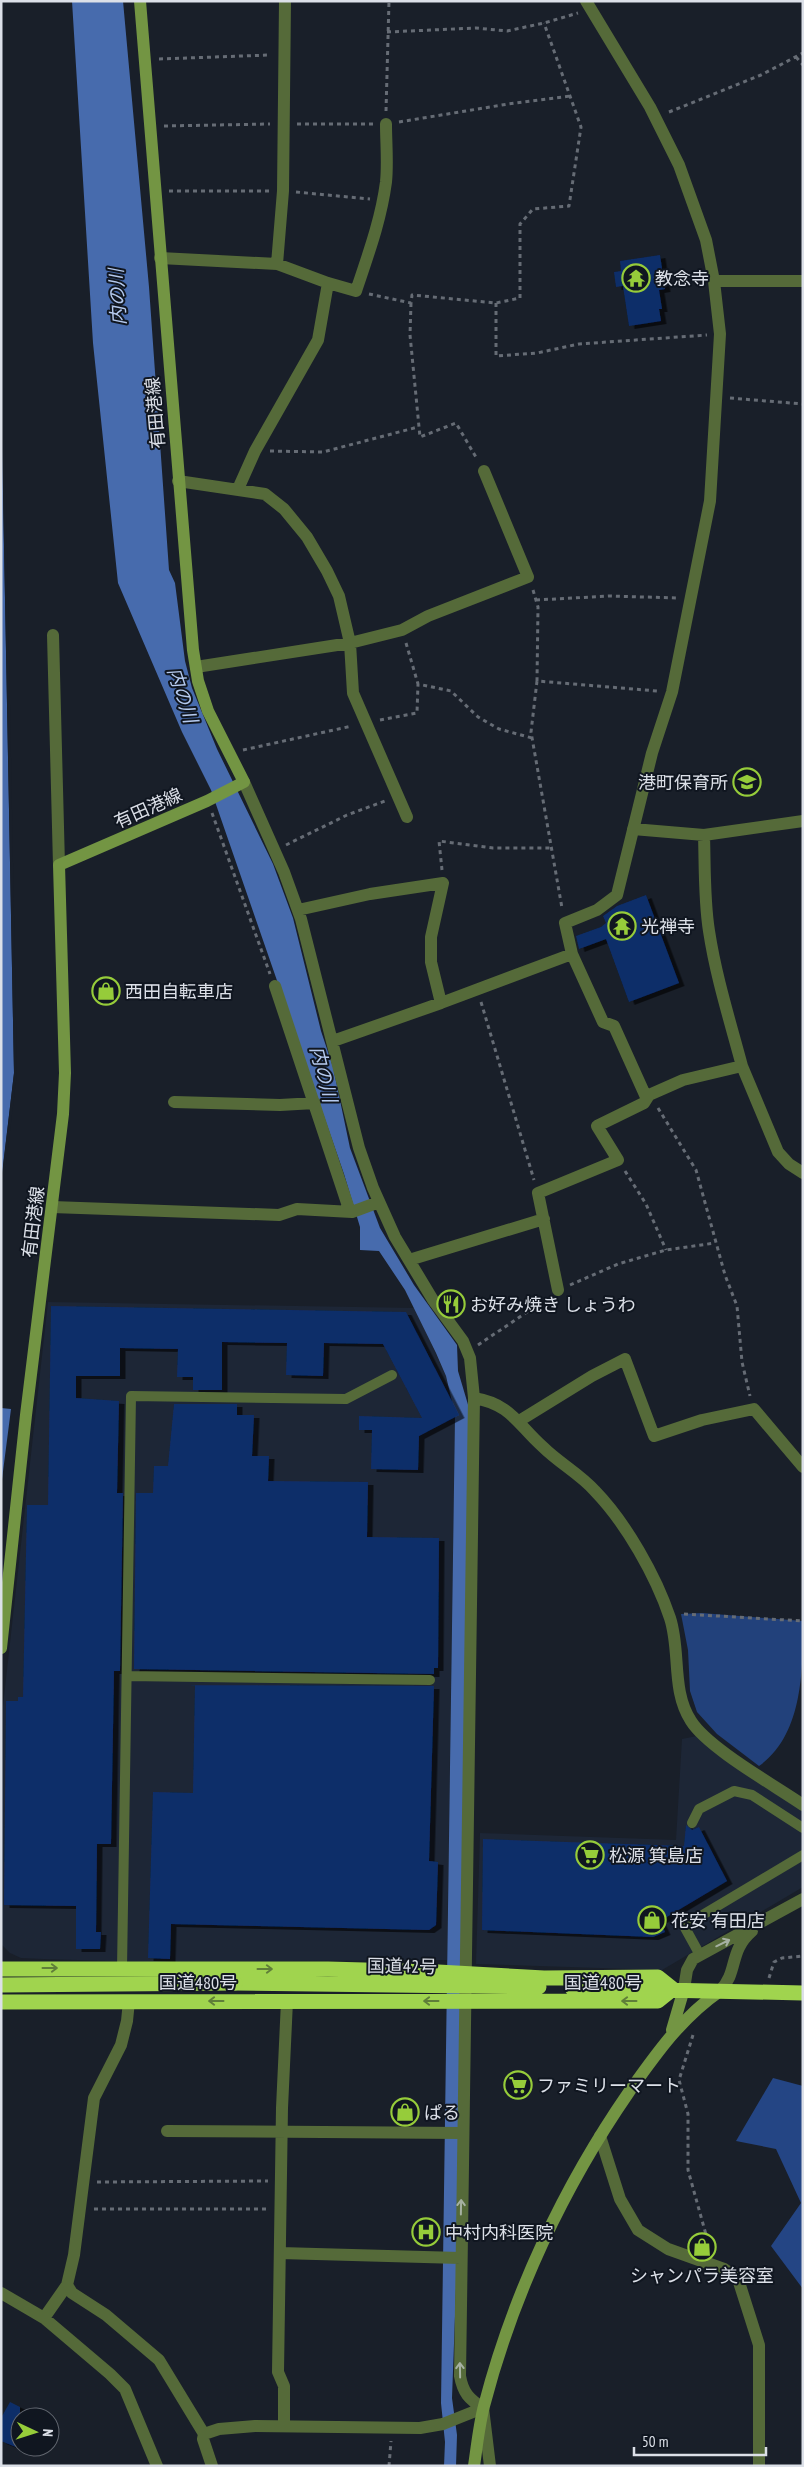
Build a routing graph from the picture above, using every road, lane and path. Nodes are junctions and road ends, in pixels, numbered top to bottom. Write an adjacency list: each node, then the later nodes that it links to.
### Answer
1 (140, 1): 10 (main road, 有田港線)
2 (285, 1): 8 (street)
3 (389, 1): 6 (path)
4 (588, 5): 5 (path); 13 (street)
5 (544, 23): 6 (path); 12 (path)
6 (387, 32): 14 (path)
7 (803, 53): 9 (path)
8 (284, 54): 10 (path); 16 (street)
9 (796, 57): 11 (path); 13 (path)
10 (145, 59): 15 (main road, 有田港線)
11 (803, 65)
12 (570, 96): 14 (path); 22 (path)
13 (656, 118): 17 (street)
14 (386, 124): 20 (street)
15 (160, 258): 16 (street); 29 (main road, 有田港線)
16 (276, 264): 19 (street)
17 (714, 281): 18 (street); 23 (street)
18 (803, 281)
19 (328, 284): 20 (street); 27 (street)
20 (356, 291): 21 (path)
21 (411, 302): 22 (path); 26 (path)
22 (496, 303): 23 (path)
23 (720, 334): 24 (street)
24 (717, 396): 25 (path); 32 (street)
25 (803, 404)
26 (418, 427): 27 (path); 28 (path)
27 (255, 451): 30 (street)
28 (484, 471): 31 (street)
29 (178, 481): 30 (street); 37 (main road, 有田港線)
30 (238, 489): 36 (street)
31 (528, 577): 33 (path); 34 (street)
32 (691, 598): 33 (path); 40 (street)
33 (536, 600): 38 (path)
34 (402, 630): 36 (street); 39 (path)
35 (53, 635): 53 (street)
36 (350, 643): 37 (street); 41 (street)
37 (196, 667): 43 (main road, 有田港線)
38 (537, 681): 40 (path); 42 (path)
39 (418, 684): 41 (path); 42 (path)
40 (672, 692): 49 (street)
41 (366, 723): 43 (path); 45 (street)
42 (532, 738): 51 (path)
43 (229, 752): 44 (main road, 有田港線)
44 (239, 784): 46 (main road, 有田港線); 52 (street)
45 (397, 796): 47 (street); 52 (path)
46 (209, 800): 53 (main road, 有田港線); 58 (path)
47 (407, 817)
48 (803, 821): 50 (street)
49 (633, 829): 50 (street); 56 (street)
50 (704, 835): 62 (street)
51 (553, 848): 54 (path); 56 (path)
52 (274, 851): 55 (street)
53 (59, 865): 70 (main road, 有田港線)
54 (443, 883): 55 (street); 60 (street)
55 (298, 910): 61 (street)
56 (565, 924): 57 (street)
57 (572, 954): 59 (street); 63 (street)
58 (275, 986): 65 (street)
59 (477, 990): 60 (street); 68 (path)
60 (441, 1003): 61 (street)
61 (333, 1042): 69 (street)
62 (742, 1066): 63 (street); 67 (street)
63 (648, 1096): 66 (street); 73 (path)
64 (174, 1102): 65 (street)
65 (315, 1103): 71 (street)
66 (618, 1160): 68 (street); 74 (path)
67 (803, 1173)
68 (538, 1193): 72 (street)
69 (377, 1203): 71 (street); 75 (street)
70 (52, 1206): 71 (street); 85 (main road, 有田港線)
71 (351, 1212)
72 (544, 1219): 75 (street); 76 (street)
73 (715, 1243): 74 (path); 80 (path)
74 (666, 1250): 76 (path)
75 (408, 1260): 77 (street)
76 (558, 1290): 77 (path)
77 (468, 1352): 79 (street)
78 (392, 1375): 86 (lane)
79 (474, 1398): 81 (street); 99 (street)
80 (754, 1409): 81 (street); 82 (street)
81 (519, 1421): 83 (street)
82 (803, 1467)
83 (669, 1617): 84 (path); 88 (street)
84 (803, 1621)
85 (1, 1648)
86 (127, 1676): 87 (lane); 97 (lane)
87 (430, 1680)
88 (803, 1805)
89 (692, 1823): 90 (lane)
90 (803, 1828)
91 (803, 1854): 94 (lane)
92 (803, 1899): 93 (street)
93 (762, 1923): 94 (street, one-way to 93); 101 (street)
94 (700, 1955): 100 (street)
95 (803, 1956): 102 (path)
96 (1, 1969): 97 (highway, 国道480号, one-way to 97)
97 (122, 1969): 99 (highway, 国道480号, one-way to 99); 104 (street)
98 (1, 1984): 99 (highway, 国道42号, bridge)
99 (465, 1986): 100 (highway, 国道42号); 105 (highway, 国道480号, one-way to 105); 111 (street)
100 (679, 1989): 101 (highway, 国道42号); 108 (main road)
101 (720, 1991): 102 (highway, 国道42号); 108 (main road)
102 (768, 1993): 103 (highway, 国道42号)
103 (803, 1993)
104 (125, 2001): 105 (highway, 国道480号, one-way to 104); 106 (highway, 国道480号); 114 (street)
105 (287, 2001): 110 (street)
106 (1, 2002)
107 (694, 2032): 119 (path)
108 (670, 2035): 112 (main road)
109 (167, 2131): 110 (street)
110 (282, 2131): 111 (street); 113 (street)
111 (462, 2133): 118 (street, one-way to 111)
112 (600, 2136): 119 (street); 123 (main road)
113 (281, 2181): 114 (path); 116 (street)
114 (84, 2182): 115 (street)
115 (80, 2209): 116 (path); 120 (street)
116 (281, 2209): 117 (street)
117 (280, 2253): 118 (street); 124 (street)
118 (460, 2258): 123 (street, one-way to 118)
119 (724, 2269): 132 (street)
120 (67, 2285): 122 (street); 126 (street)
121 (1, 2293): 122 (street)
122 (44, 2318): 127 (street)
123 (483, 2408): 125 (street); 130 (main road); 131 (street)
124 (284, 2426): 125 (street); 126 (street)
125 (392, 2428): 129 (path)
126 (204, 2434): 128 (street)
127 (157, 2466)
128 (212, 2466)
129 (389, 2466)
130 (474, 2466)
131 (490, 2466)
132 (759, 2466)

